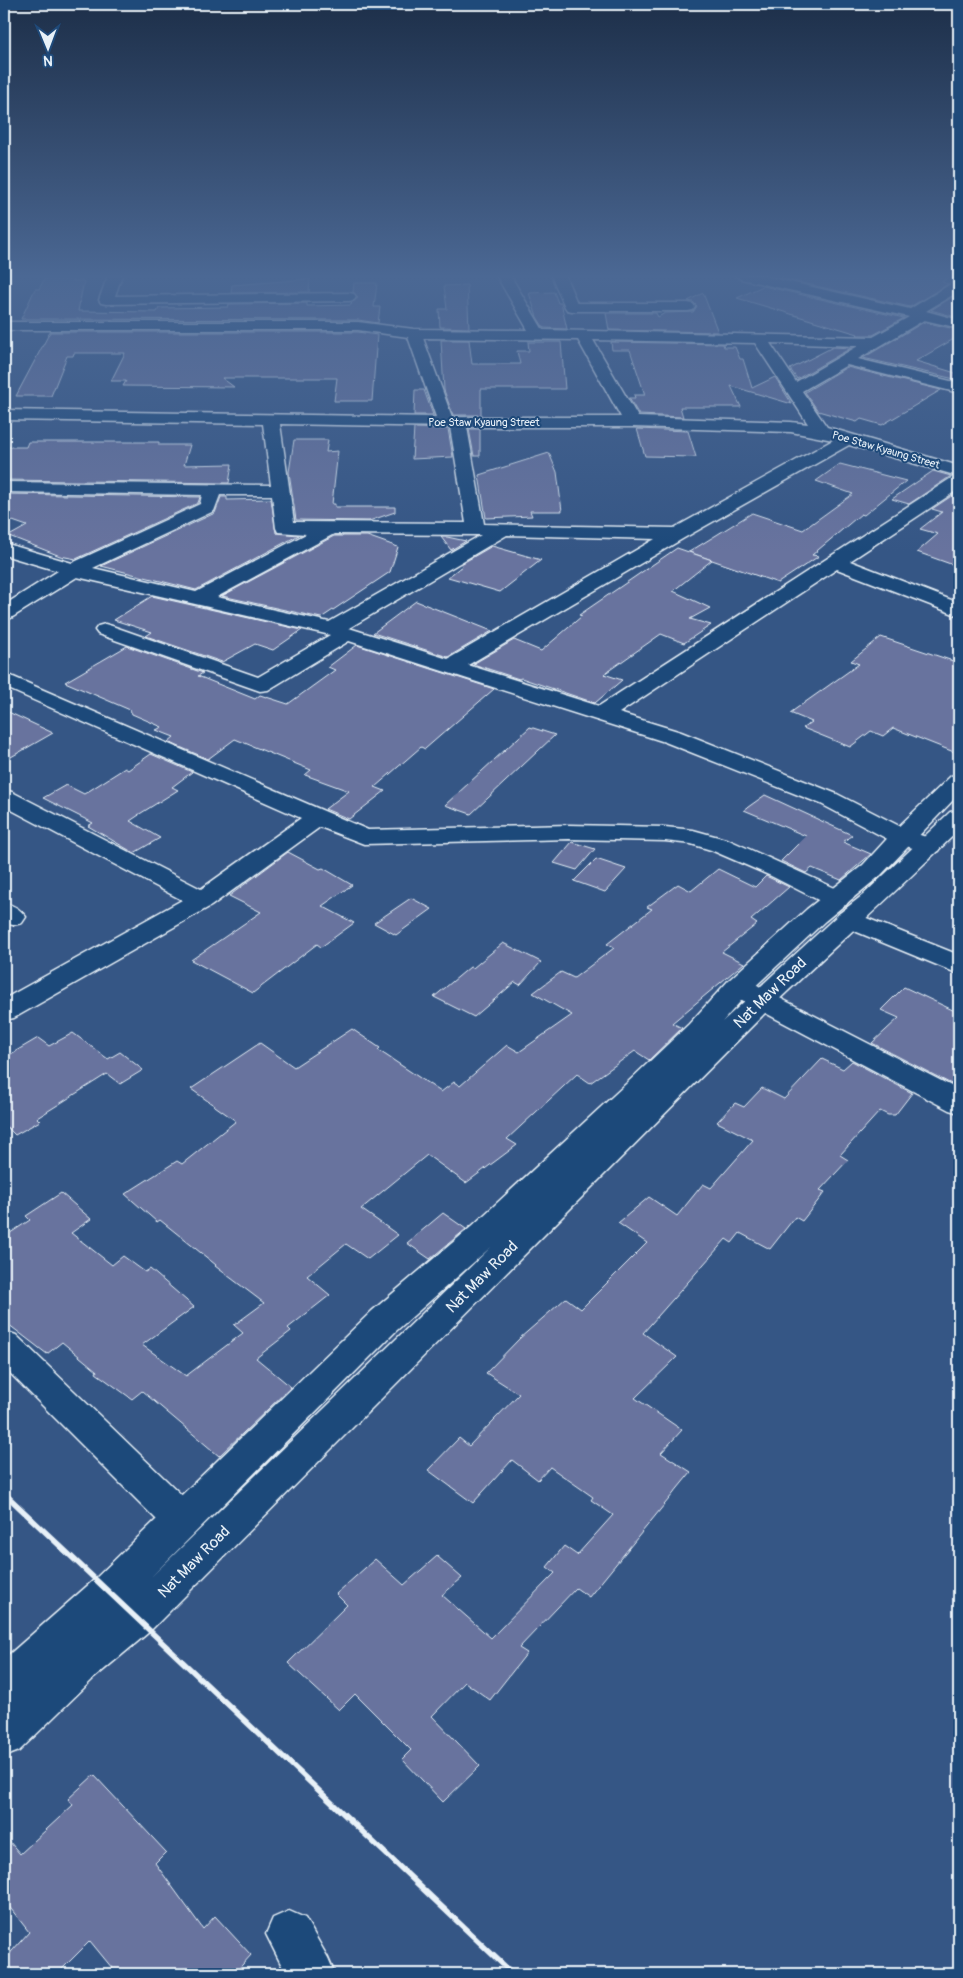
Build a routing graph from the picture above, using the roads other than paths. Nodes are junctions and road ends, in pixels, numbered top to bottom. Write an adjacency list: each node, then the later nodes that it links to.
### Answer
1 (429, 367): 10 (street)
2 (601, 367): 11 (street)
3 (778, 367): 7 (street)
4 (832, 367): 7 (street)
5 (875, 367): 6 (street)
6 (959, 388)
7 (793, 390): 12 (street)
8 (4, 415): 9 (street, Poe Staw Kyaung Street)
9 (272, 419): 10 (street, Poe Staw Kyaung Street); 18 (street)
10 (452, 422): 11 (street, Poe Staw Kyaung Street); 20 (street)
11 (632, 422): 12 (street, Poe Staw Kyaung Street)
12 (821, 431): 13 (street, Poe Staw Kyaung Street)
13 (846, 439): 14 (street, Poe Staw Kyaung Street); 22 (street)
14 (959, 471)
15 (959, 481): 24 (street)
16 (4, 487): 17 (street)
17 (212, 490): 18 (street); 25 (street)
18 (280, 490): 19 (street)
19 (330, 528): 20 (street); 26 (street)
20 (476, 529): 21 (street)
21 (504, 530): 22 (street); 30 (street)
22 (677, 534): 31 (street)
23 (4, 549): 25 (street)
24 (835, 562): 27 (street); 33 (street)
25 (74, 570): 26 (street); 28 (street)
26 (198, 599): 30 (street)
27 (959, 610)
28 (4, 614)
29 (105, 630): 30 (street)
30 (339, 631): 31 (street)
31 (450, 667): 33 (street)
32 (4, 679): 36 (street)
33 (602, 714): 38 (street)
34 (959, 781): 38 (street, Nat Maw Road)
35 (4, 797): 39 (street)
36 (318, 817): 39 (street); 40 (street)
37 (959, 817): 38 (street, Nat Maw Road)
38 (916, 841): 40 (street, Nat Maw Road)
39 (202, 900): 43 (street)
40 (843, 909): 41 (street); 42 (street, Nat Maw Road)
41 (959, 965)
42 (751, 993): 44 (street); 46 (street, Nat Maw Road); 48 (street, Nat Maw Road)
43 (4, 1011)
44 (959, 1103)
45 (4, 1345): 46 (street)
46 (182, 1520): 47 (street, Nat Maw Road)
47 (4, 1686)
48 (4, 1736)
49 (289, 1934): 50 (street)
50 (312, 1974)

